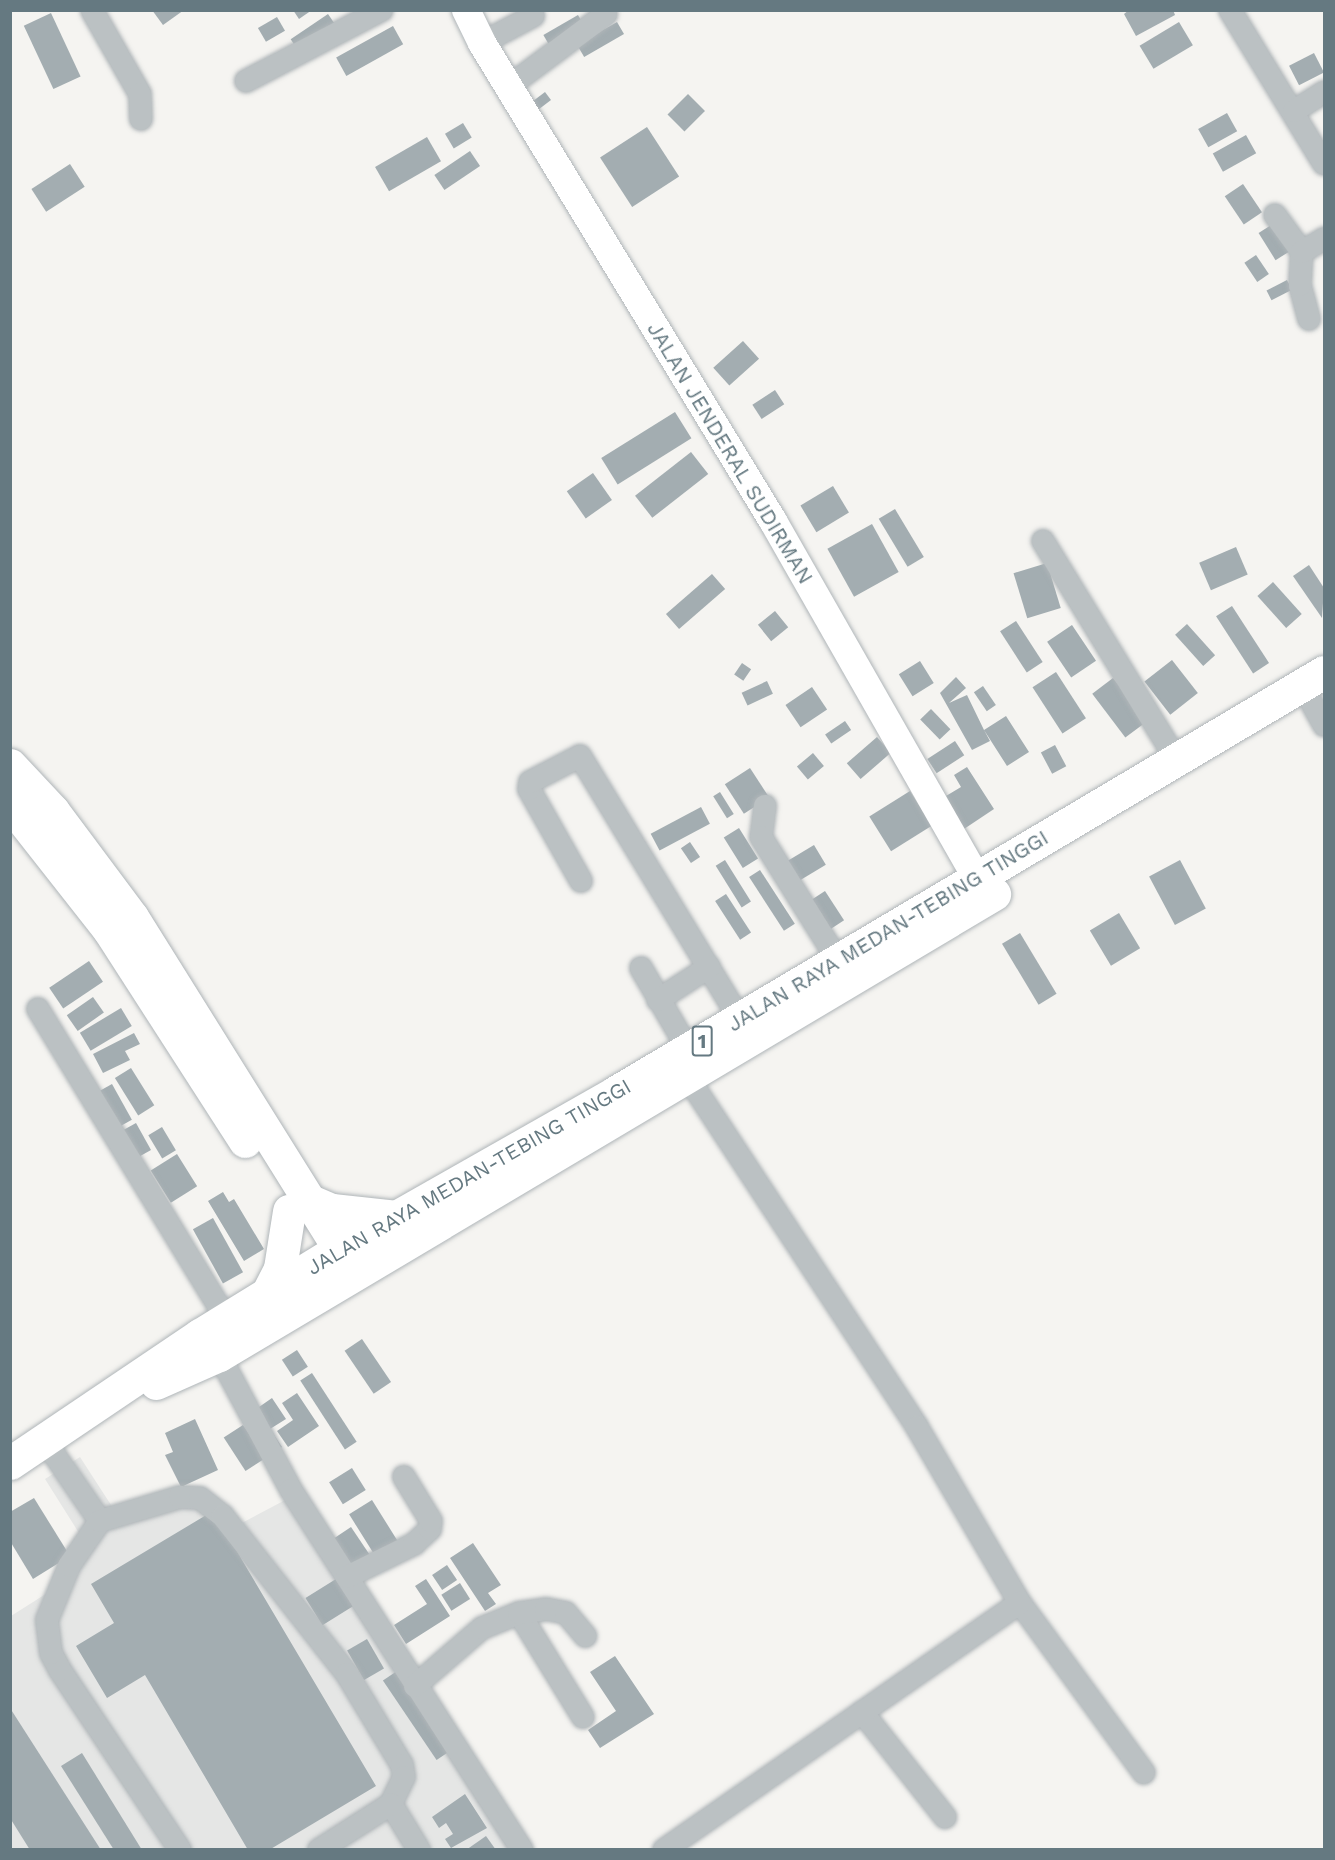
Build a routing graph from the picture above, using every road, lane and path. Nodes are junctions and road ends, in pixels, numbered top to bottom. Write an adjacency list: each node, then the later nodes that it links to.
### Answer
1 (92, 10): 12 (street)
2 (382, 10): 8 (street)
3 (466, 10): 7 (main road, JALAN JENDERAL SUDIRMAN)
4 (1230, 10): 11 (street)
5 (606, 14): 9 (street)
6 (533, 16): 7 (street)
7 (482, 43): 9 (main road, JALAN JENDERAL SUDIRMAN)
8 (246, 81)
9 (508, 87): 26 (main road, JALAN JENDERAL SUDIRMAN)
10 (1324, 92): 11 (street)
11 (1294, 111): 13 (street)
12 (141, 119)
13 (1324, 164)
14 (1275, 215): 16 (street)
15 (1324, 239): 16 (street)
16 (1302, 252): 17 (street)
17 (1309, 319)
18 (1043, 541): 21 (street)
19 (1324, 672): 21 (highway, JALAN RAYA MEDAN-TEBING TINGGI / 1)
20 (1321, 709): 26 (highway, JALAN RAYA MEDAN-TEBING TINGGI / 1)
21 (1176, 759): 26 (highway, JALAN RAYA MEDAN-TEBING TINGGI / 1)
22 (10, 765): 34 (highway)
23 (10, 804): 34 (highway)
24 (765, 806): 27 (street)
25 (581, 881): 28 (street)
26 (982, 888): 27 (highway, JALAN RAYA MEDAN-TEBING TINGGI / 1); 33 (highway, JALAN RAYA MEDAN-TEBING TINGGI / 1)
27 (838, 960): 32 (highway, JALAN RAYA MEDAN-TEBING TINGGI / 1)
28 (709, 967): 30 (street); 32 (street)
29 (641, 968): 30 (street)
30 (658, 1000): 33 (street)
31 (38, 1009): 38 (street)
32 (740, 1019): 33 (highway, JALAN RAYA MEDAN-TEBING TINGGI / 1)
33 (688, 1063): 35 (highway, JALAN RAYA MEDAN-TEBING TINGGI / 1); 36 (highway, JALAN RAYA MEDAN-TEBING TINGGI / 1); 46 (street)
34 (298, 1205): 35 (highway); 36 (highway); 37 (highway)
35 (397, 1217): 36 (highway, JALAN RAYA MEDAN-TEBING TINGGI / 1)
36 (338, 1268): 37 (highway, JALAN RAYA MEDAN-TEBING TINGGI / 1); 39 (highway, JALAN RAYA MEDAN-TEBING TINGGI / 1)
37 (266, 1296): 38 (highway, JALAN RAYA MEDAN-TEBING TINGGI / 1)
38 (226, 1318): 40 (highway, JALAN RAYA MEDAN-TEBING TINGGI / 1)
39 (219, 1355): 40 (highway, JALAN RAYA MEDAN-TEBING TINGGI / 1); 45 (street)
40 (83, 1416): 41 (highway, JALAN RAYA MEDAN-TEBING TINGGI / 1)
41 (45, 1441): 42 (highway, JALAN RAYA MEDAN-TEBING TINGGI / 1); 44 (street)
42 (10, 1462)
43 (404, 1477): 45 (street)
44 (100, 1521): 53 (street); 55 (street)
45 (347, 1577): 49 (street)
46 (1020, 1603): 50 (street); 52 (street)
47 (519, 1613): 48 (street); 49 (street); 51 (street)
48 (585, 1636)
49 (415, 1686): 58 (street)
50 (862, 1712): 54 (street); 59 (street)
51 (583, 1717)
52 (1144, 1773)
53 (391, 1804): 56 (street); 57 (street)
54 (945, 1817)
55 (180, 1850)
56 (319, 1850)
57 (419, 1850)
58 (522, 1850)
59 (664, 1850)

